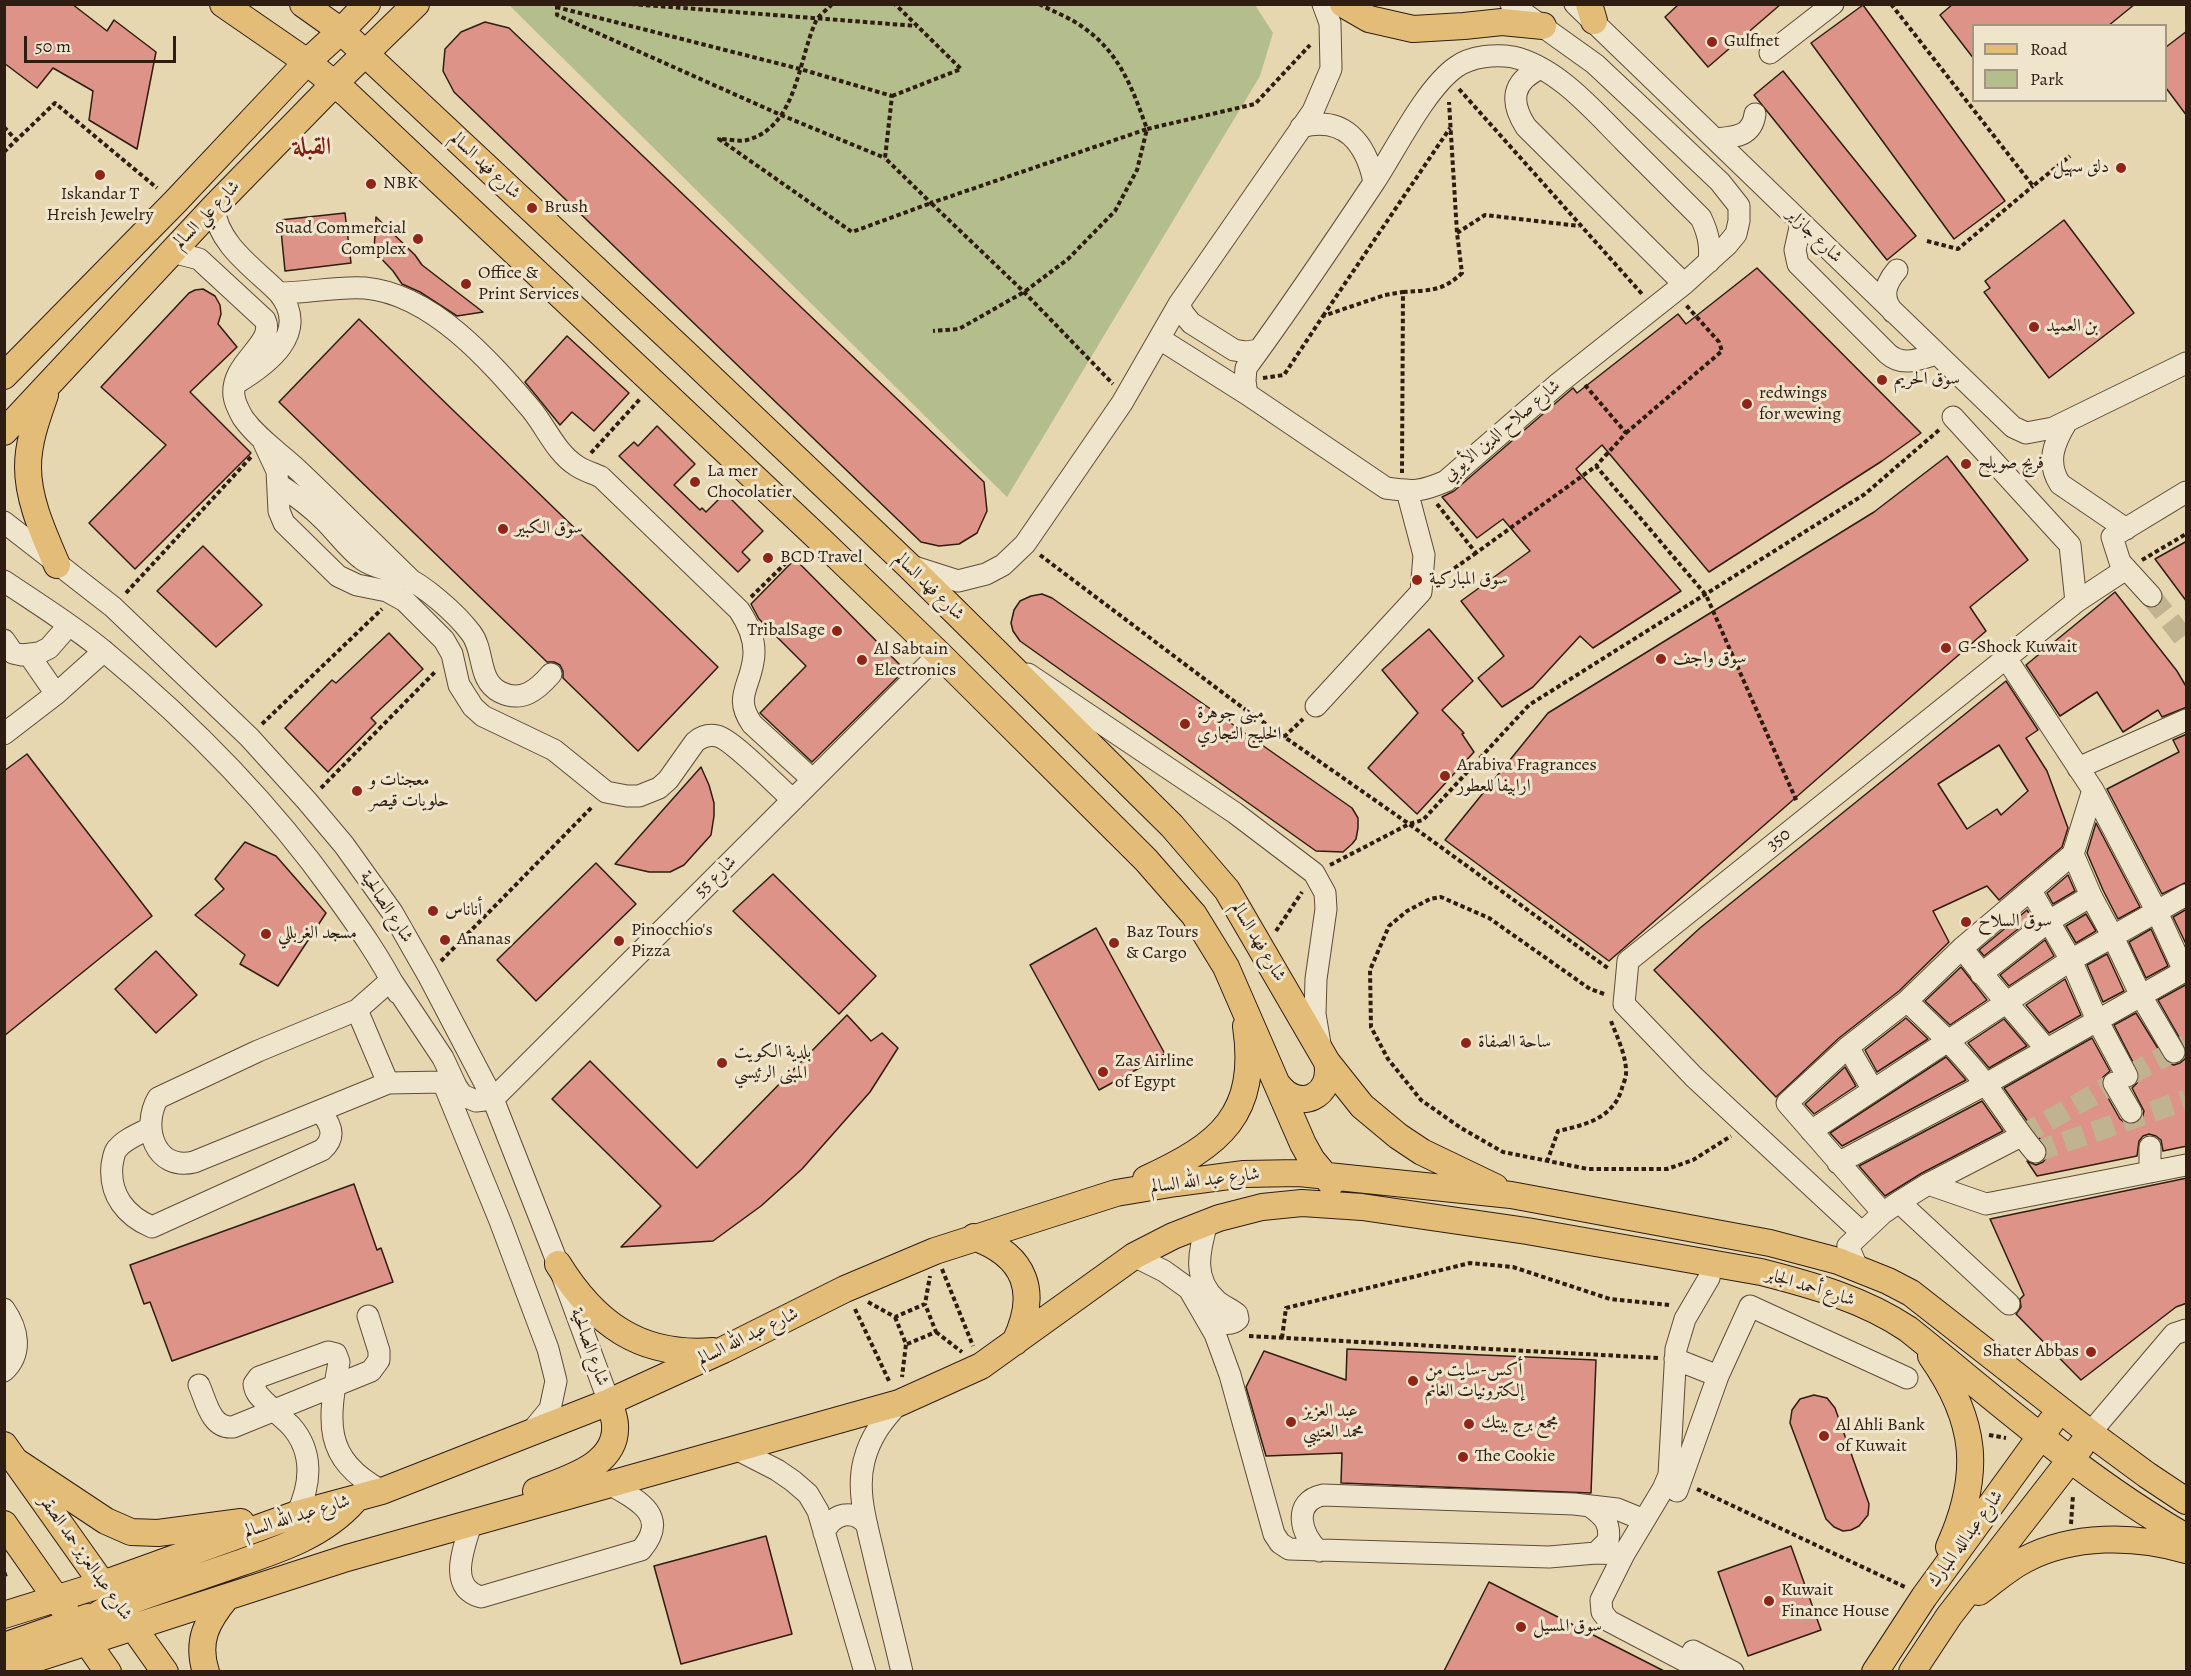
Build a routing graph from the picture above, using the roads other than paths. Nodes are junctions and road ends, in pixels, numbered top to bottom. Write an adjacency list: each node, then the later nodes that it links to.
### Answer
1 (224, 4): 14 (main road)
2 (303, 4): 11 (main road, شارع فهد السالم)
3 (367, 4): 11 (main road, شارع علي السالم)
4 (416, 4): 13 (main road, شارع علي السالم)
5 (1511, 4): 10 (street)
6 (1575, 4): 9 (street, شارع جازاير)
7 (1833, 4): 12 (street)
8 (1332, 11): 10 (main road); 18 (street)
9 (1591, 13): 19 (street, شارع جازاير)
10 (1543, 26): 22 (street)
11 (341, 31): 13 (main road, شارع فهد السالم); 14 (main road, شارع علي السالم)
12 (1770, 53)
13 (366, 54): 16 (main road, شارع علي السالم); 50 (main road, شارع فهد السالم)
14 (307, 62): 16 (main road); 36 (main road, شارع علي السالم)
15 (1540, 68): 20 (street); 26 (street); 28 (street)
16 (335, 83): 23 (main road, شارع علي السالم); 60 (main road)
17 (1755, 114): 19 (street)
18 (1301, 127): 20 (street); 30 (street)
19 (1715, 139): 21 (street, شارع جازاير)
20 (1374, 182): 33 (street)
21 (1764, 186): 22 (street); 24 (street, شارع جازاير)
22 (1738, 206): 26 (street, شارع صلاح الدين الأيوبي)
23 (214, 207): 25 (main road, شارع علي السالم); 29 (street)
24 (1802, 224): 31 (street, شارع جازاير); 34 (street)
25 (169, 254): 37 (street); 38 (main road, شارع علي السالم)
26 (1708, 262): 28 (street, شارع صلاح الدين الأيوبي)
27 (1897, 270): 31 (street)
28 (1680, 288): 45 (street, شارع صلاح الدين الأيوبي)
29 (279, 293): 37 (street); 68 (street)
30 (1179, 304): 32 (street); 33 (street)
31 (1895, 315): 34 (street, شارع جازاير)
32 (1160, 339): 39 (street); 50 (street)
33 (1259, 350): 39 (street)
34 (1936, 354): 41 (street, شارع جازاير)
35 (2187, 363): 41 (street)
36 (7, 378)
37 (234, 385): 43 (street)
38 (48, 387): 42 (main road, شارع علي السالم); 49 (main road)
39 (1246, 388): 45 (street)
40 (1953, 417): 55 (street)
41 (2066, 423): 48 (street)
42 (4, 432)
43 (264, 443): 44 (street); 52 (street)
44 (278, 484): 52 (street); 70 (street)
45 (1412, 490): 64 (street)
46 (2187, 492): 48 (street)
47 (4, 522): 49 (street, شارع الصالحية)
48 (2126, 529): 51 (street)
49 (57, 565): 99 (street, شارع الصالحية)
50 (908, 565): 59 (main road, شارع فهد السالم)
51 (2126, 569): 54 (street); 55 (street, 350)
52 (411, 580): 62 (street)
53 (4, 581): 56 (street, شارع الصالحية)
54 (2151, 596)
55 (2076, 602): 61 (street, 350)
56 (69, 625): 57 (street, شارع الصالحية); 58 (street)
57 (104, 651): 63 (street); 82 (street, شارع الصالحية)
58 (13, 652): 63 (street)
59 (995, 652): 93 (main road, شارع فهد السالم); 93 (street)
60 (939, 654): 68 (street, شارع 55); 84 (main road)
61 (2006, 658): 67 (street); 117 (street, 350)
62 (551, 674)
63 (56, 694): 66 (street)
64 (1316, 706)
65 (2187, 720): 67 (street)
66 (4, 734)
67 (2078, 768): 69 (street)
68 (813, 780): 70 (street, شارع 55)
69 (2093, 790): 71 (street); 75 (street)
70 (793, 800): 99 (street, شارع 55)
71 (2073, 854): 72 (street); 74 (street)
72 (2031, 891): 76 (street); 78 (street)
73 (2187, 895): 75 (street)
74 (2091, 896): 76 (street); 77 (street)
75 (2157, 912): 77 (street); 80 (street)
76 (2049, 921): 79 (street); 81 (street)
77 (2113, 937): 79 (street); 83 (street)
78 (1962, 948): 81 (street); 85 (street)
79 (2072, 960): 86 (street); 88 (street)
80 (2185, 971): 83 (street)
81 (1981, 974): 86 (street)
82 (391, 980): 87 (street); 94 (street, شارع الصالحية); 99 (street)
83 (2140, 996): 88 (street); 92 (street)
84 (1242, 999): 97 (main road); 112 (main road)
85 (1907, 1001): 89 (street); 90 (street)
86 (2008, 1002): 89 (street); 91 (street)
87 (357, 1010): 95 (street); 102 (street)
88 (2097, 1020): 91 (street); 101 (street)
89 (1948, 1041): 96 (street); 98 (street)
90 (1848, 1047): 98 (street); 103 (street)
91 (2046, 1048): 96 (street)
92 (2174, 1052)
93 (1324, 1057): 97 (main road); 113 (main road, شارع فهد السالم)
94 (443, 1082): 95 (street); 141 (street, شارع الصالحية)
95 (388, 1083): 100 (street)
96 (1986, 1084): 104 (street); 107 (street)
97 (1278, 1085): 110 (main road)
98 (1874, 1090): 103 (street)
99 (493, 1099): 120 (street, شارع الصالحية)
100 (320, 1111): 102 (street); 102 (street)
101 (2131, 1112)
102 (150, 1128)
103 (1811, 1131): 107 (street)
104 (2021, 1136): 106 (street); 111 (street)
105 (2150, 1147): 109 (street)
106 (2035, 1152)
107 (1838, 1163): 115 (street)
108 (2187, 1165): 109 (street)
109 (2150, 1172): 111 (street)
110 (1323, 1174): 112 (main road, شارع عبد الله السالم); 113 (main road, شارع عبد الله السالم); 114 (main road)
111 (1928, 1184): 115 (street)
112 (1116, 1193): 118 (main road, شارع عبد الله السالم)
113 (1511, 1195): 122 (main road, شارع أحمد الجابر)
114 (1362, 1207): 116 (main road, شارع عبد الله السالم); 121 (main road, شارع أحمد الجابر)
115 (1891, 1207): 117 (street); 123 (street)
116 (1207, 1223): 119 (main road, شارع عبد الله السالم); 126 (street)
117 (1862, 1232): 122 (street)
118 (974, 1237): 129 (main road); 130 (main road, شارع عبد الله السالم)
119 (1134, 1256): 126 (street); 129 (main road, شارع عبد الله السالم)
120 (558, 1264): 130 (main road); 137 (street, شارع الصالحية)
121 (1712, 1264): 127 (main road, شارع أحمد الجابر); 131 (street)
122 (1858, 1269): 140 (main road, شارع أحمد الجابر)
123 (2009, 1304)
124 (4, 1309): 132 (street)
125 (368, 1316): 136 (street)
126 (1210, 1326): 162 (street)
127 (1908, 1329): 143 (main road, شارع أحمد الجابر); 167 (main road)
128 (2187, 1330): 142 (street)
129 (1015, 1342): 138 (main road, شارع عبد الله السالم)
130 (723, 1350): 137 (main road, شارع عبد الله السالم)
131 (1675, 1359): 133 (street); 147 (street)
132 (4, 1371)
133 (1718, 1376): 134 (street); 147 (street)
134 (1906, 1378)
135 (199, 1384): 139 (street)
136 (334, 1387): 139 (street); 139 (street); 149 (street)
137 (609, 1402): 141 (main road, شارع عبد الله السالم); 164 (main road)
138 (899, 1403): 144 (main road, شارع عبد الله السالم); 157 (street)
139 (273, 1410): 153 (street)
140 (2060, 1410): 142 (main road, شارع أحمد الجابر); 143 (main road, شارع عبدالله المبارك)
141 (531, 1432): 149 (main road, شارع عبد الله السالم)
142 (2090, 1433): 146 (main road, شارع عبدالله المبارك); 151 (main road, شارع أحمد الجابر)
143 (2041, 1435): 146 (main road, شارع أحمد الجابر); 167 (main road, شارع عبدالله المبارك)
144 (736, 1449): 148 (main road, شارع عبد الله السالم); 158 (street)
145 (11, 1453): 153 (main road); 165 (main road, شارع عبدالعزيز حمد الصقر)
146 (2071, 1458): 159 (main road, شارع أحمد الجابر); 172 (main road, شارع عبدالله المبارك)
147 (1675, 1478): 154 (street); 166 (street)
148 (611, 1485): 156 (main road, شارع عبد الله السالم); 156 (street)
149 (382, 1491): 150 (main road, شارع عبد الله السالم)
150 (355, 1499): 153 (main road, شارع عبد الله السالم); 170 (main road)
151 (2187, 1501)
152 (1591, 1507): 154 (street); 162 (street); 163 (street)
153 (297, 1514): 165 (main road, شارع عبد الله السالم)
154 (1644, 1520): 160 (street)
155 (4, 1524): 168 (main road)
156 (471, 1524): 164 (main road, شارع عبد الله السالم)
157 (867, 1526): 158 (street); 181 (street)
158 (824, 1533): 180 (street)
159 (2187, 1537)
160 (1627, 1549): 163 (street); 166 (street); 182 (street)
161 (2187, 1550): 172 (main road)
162 (1319, 1551): 163 (street)
163 (1596, 1552)
164 (346, 1558): 169 (main road, شارع عبد الله السالم)
165 (103, 1584): 168 (main road, شارع عبد الله السالم); 170 (main road, شارع عبدالعزيز حمد الصقر); 174 (main road)
166 (1619, 1588): 183 (street)
167 (1927, 1594): 184 (main road, شارع عبدالله المبارك)
168 (57, 1598): 171 (main road, شارع عبد الله السالم); 174 (main road)
169 (226, 1598): 173 (main road, شارع عبد الله السالم); 179 (main road)
170 (118, 1606): 173 (main road, شارع عبدالعزيز حمد الصقر); 174 (main road)
171 (4, 1615)
172 (1949, 1616): 185 (main road, شارع عبدالله المبارك)
173 (134, 1628): 174 (main road, شارع عبد الله السالم); 178 (main road, شارع عبدالعزيز حمد الصقر)
174 (81, 1633): 175 (main road); 176 (main road, شارع عبد الله السالم); 177 (main road)
175 (4, 1646)
176 (4, 1669)
177 (108, 1671)
178 (165, 1671)
179 (206, 1671)
180 (865, 1671)
181 (902, 1671)
182 (1706, 1671)
183 (1733, 1671)
184 (1875, 1671)
185 (1912, 1671)

